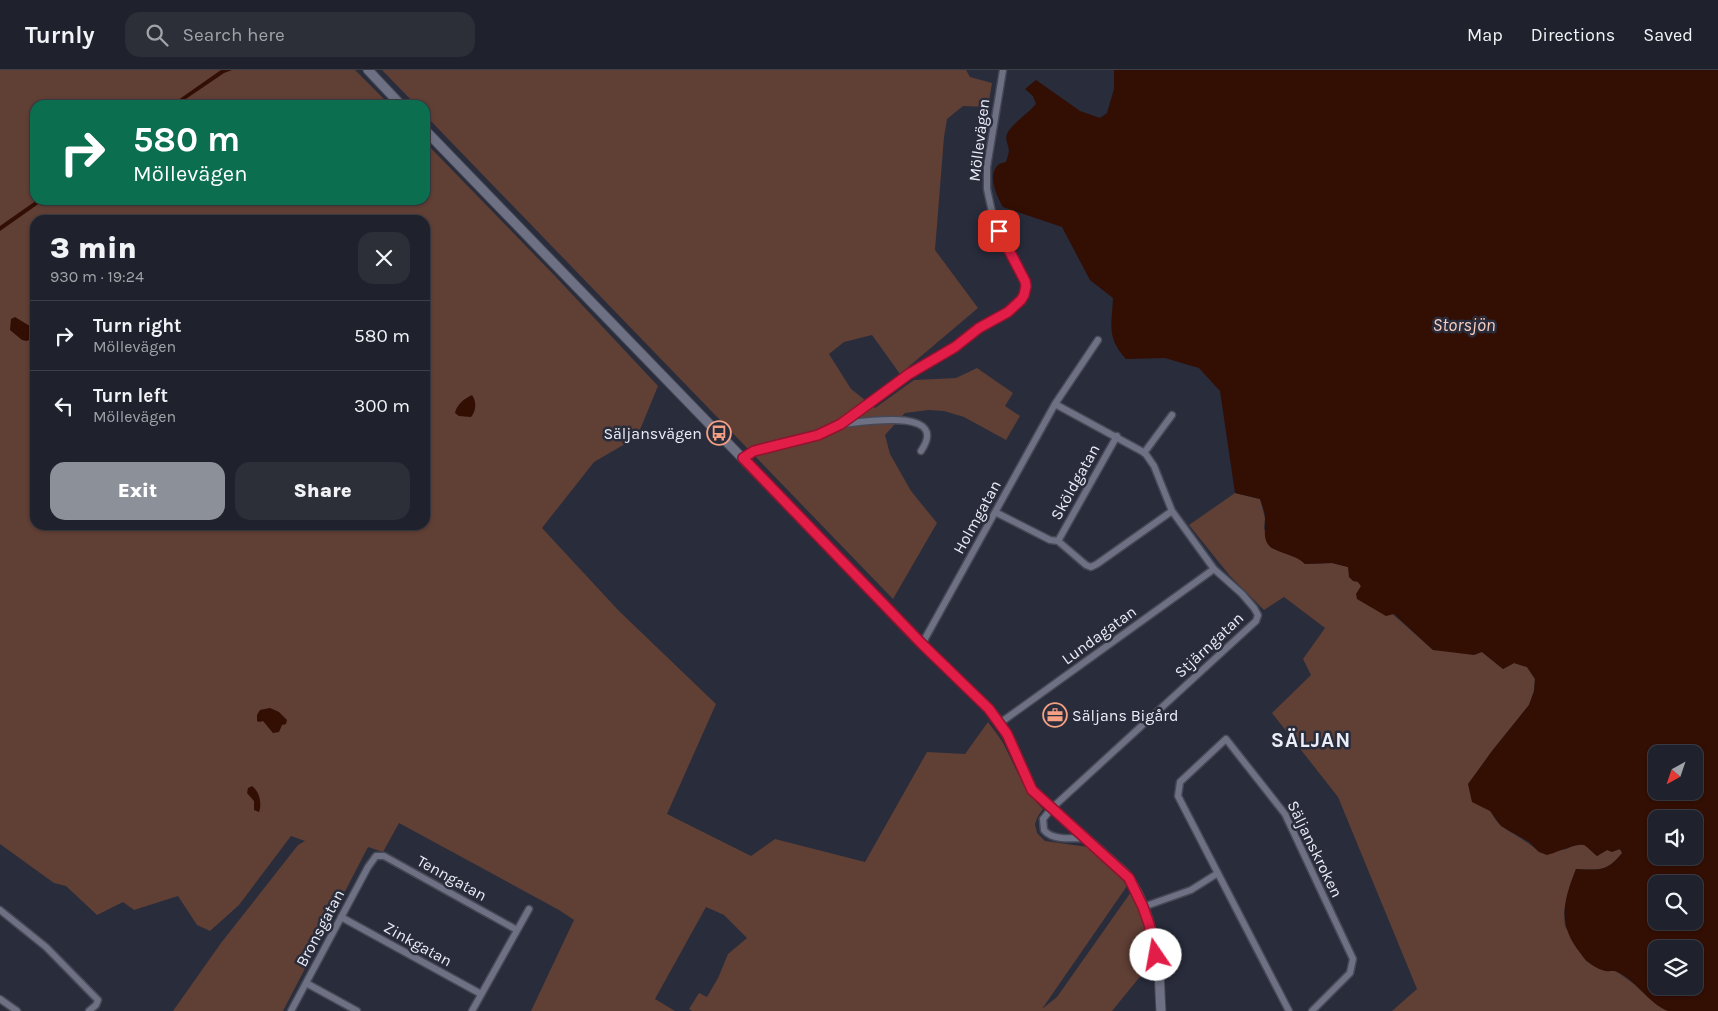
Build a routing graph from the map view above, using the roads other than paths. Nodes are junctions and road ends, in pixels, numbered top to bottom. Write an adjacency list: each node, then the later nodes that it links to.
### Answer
1 (368, 70): 3 (street)
2 (1003, 70): 8 (street, Möllevägen)
3 (396, 100)
4 (430, 135): 12 (street)
5 (1098, 340): 6 (street)
6 (1055, 404): 9 (street, Stjärngatan); 13 (street, Holmgatan)
7 (1172, 415): 11 (street)
8 (841, 424): 10 (street); 12 (street, Möllevägen)
9 (1117, 436): 11 (street, Stjärngatan); 15 (street, Sköldgatan)
10 (921, 451)
11 (1144, 452): 14 (street, Stjärngatan)
12 (743, 458): 17 (street)
13 (995, 512): 15 (street); 17 (street, Holmgatan)
14 (1172, 512): 15 (street); 16 (street, Stjärngatan)
15 (1058, 540)
16 (1214, 569): 18 (street, Lundagatan); 19 (street, Stjärngatan)
17 (922, 644): 18 (street)
18 (1000, 723): 19 (street)
19 (1052, 808): 20 (street); 20 (street)
20 (1087, 838): 23 (street)
21 (373, 859): 26 (street, Bronsgatan); 27 (street, Tenngatan)
22 (1218, 873): 23 (street); 37 (street); 38 (street, Säljanskroken)
23 (1143, 907): 36 (street)
24 (529, 909): 27 (street)
25 (0, 910): 32 (street)
26 (341, 917): 28 (street, Bronsgatan); 29 (street, Zinkgatan)
27 (517, 930): 29 (street)
28 (306, 983): 33 (street, Bronsgatan); 34 (street)
29 (481, 994): 35 (street)
30 (0, 999): 31 (street)
31 (17, 1011)
32 (89, 1011)
33 (291, 1011)
34 (357, 1011)
35 (472, 1011)
36 (1161, 1011)
37 (1288, 1011)
38 (1312, 1011)

